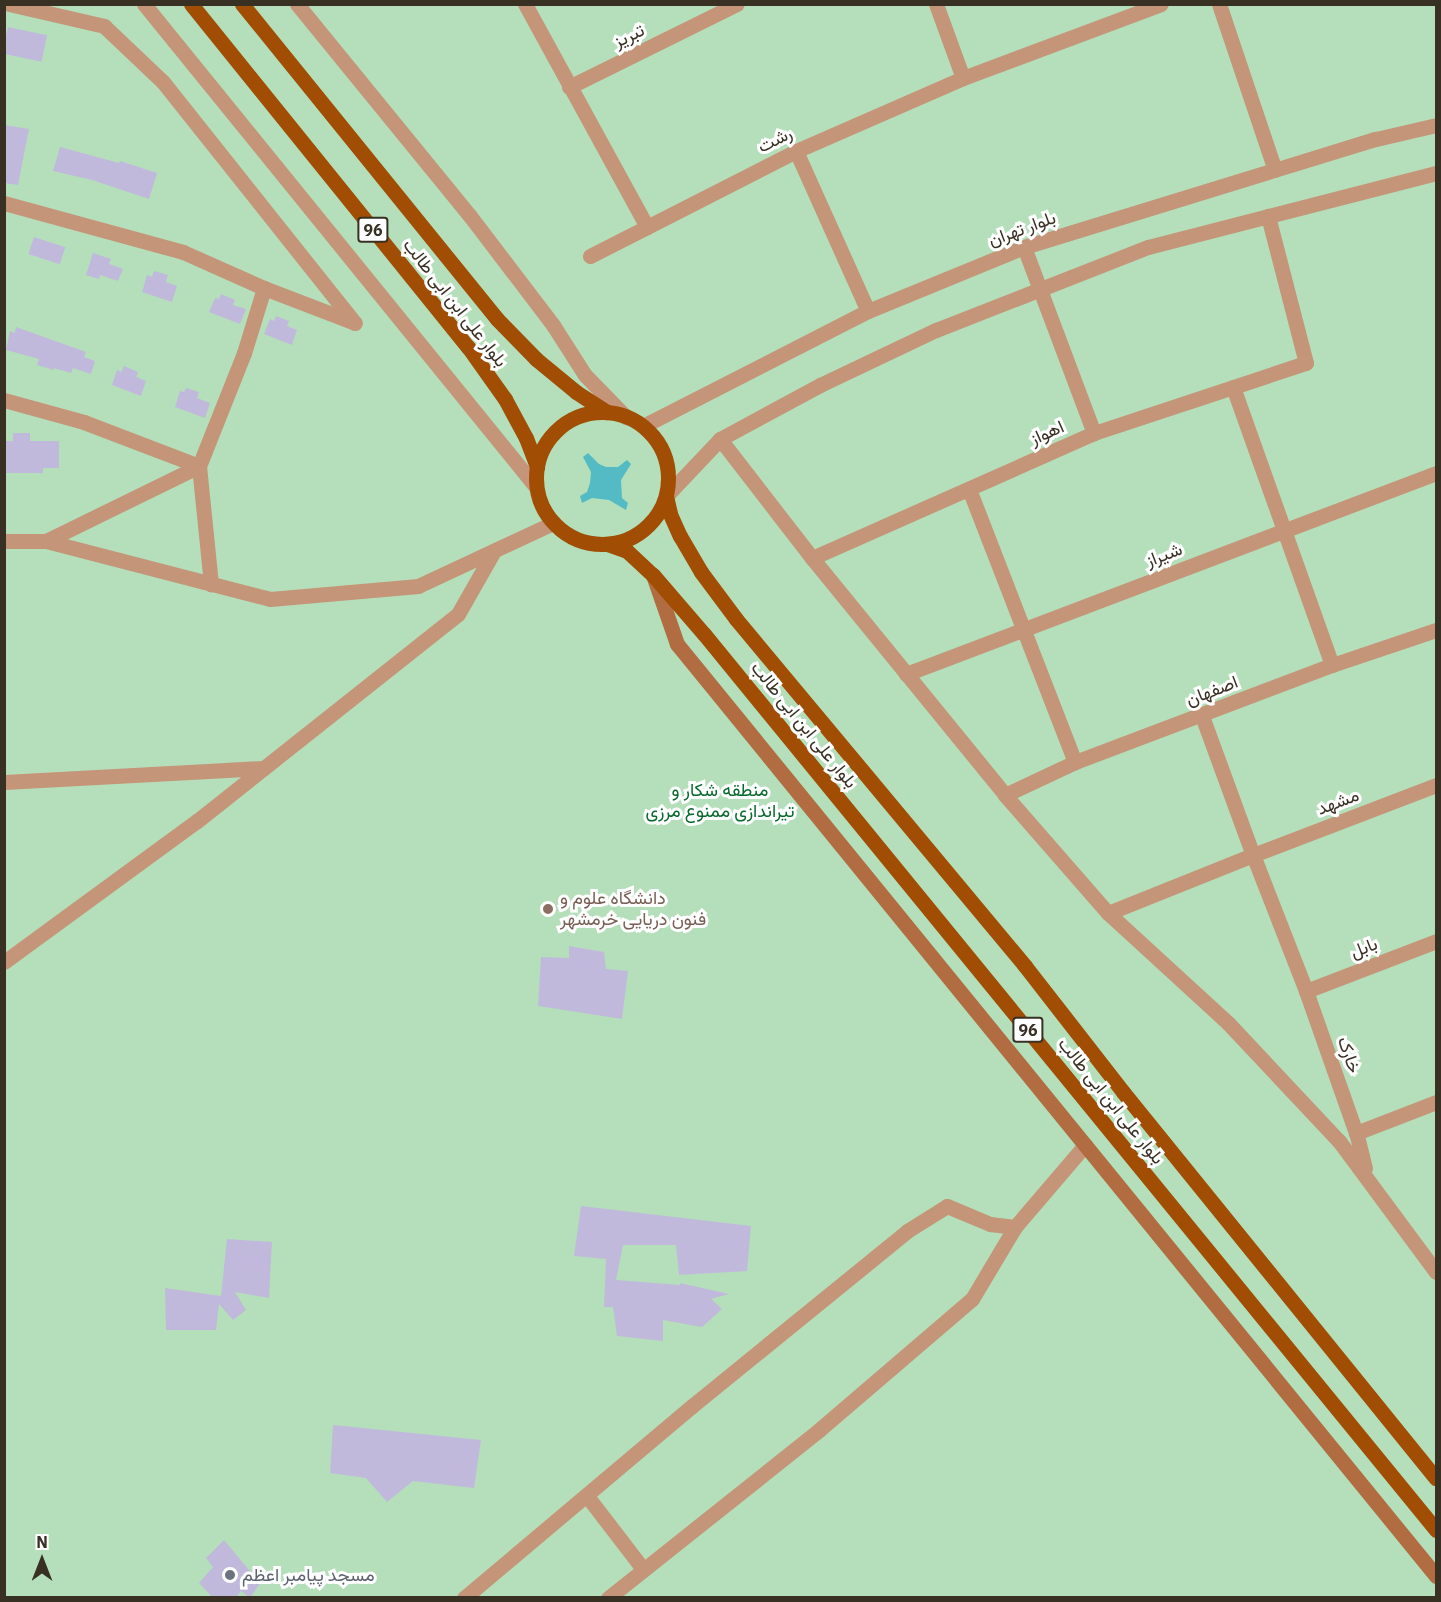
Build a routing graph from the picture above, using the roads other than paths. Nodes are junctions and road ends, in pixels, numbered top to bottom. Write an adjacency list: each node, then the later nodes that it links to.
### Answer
1 (9, 4): 23 (street)
2 (144, 4): 35 (street)
3 (191, 4): 33 (main road, بلوار علی ابن ابی طالب / 96)
4 (242, 4): 27 (main road, بلوار علی ابن ابی طالب / 96)
5 (297, 4): 28 (street)
6 (525, 4): 12 (street)
7 (737, 4): 12 (street, تبریز)
8 (936, 4): 11 (street)
9 (1161, 4): 11 (street, رشت)
10 (1219, 4): 15 (street)
11 (963, 78): 14 (street, رشت)
12 (569, 87): 19 (street)
13 (1437, 124): 15 (street, بلوار تهران)
14 (796, 151): 19 (street, رشت); 24 (street)
15 (1275, 170): 20 (street, بلوار تهران)
16 (1437, 173): 18 (street)
17 (4, 203): 23 (street)
18 (1268, 216): 22 (street); 25 (street, اهواز)
19 (648, 227): 21 (street, رشت)
20 (1024, 248): 22 (street); 24 (street, بلوار تهران)
21 (590, 256)
22 (1040, 287): 30 (street); 31 (street)
23 (264, 288): 32 (street)
24 (868, 311): 29 (street, بلوار تهران)
25 (1233, 387): 30 (street, اهواز); 39 (street)
26 (4, 400): 32 (street)
27 (607, 412): 28 (main road, 96); 33 (main road, 96)
28 (626, 417): 29 (main road, 96)
29 (643, 426): 37 (main road, 96)
30 (1094, 433): 36 (street, اهواز)
31 (720, 439): 37 (street); 44 (street)
32 (199, 466): 41 (street); 46 (street)
33 (537, 467): 35 (main road, 96)
34 (1437, 473): 39 (street, شیراز)
35 (536, 487): 38 (main road, 96)
36 (969, 489): 44 (street, اهواز); 47 (street)
37 (666, 496): 42 (main road, 96); 69 (main road, بلوار علی ابن ابی طالب / 96)
38 (553, 523): 42 (main road, 96); 43 (street)
39 (1283, 530): 47 (street, شیراز); 49 (street)
40 (4, 541): 41 (street)
41 (46, 541): 46 (street)
42 (607, 544): 45 (main road, بلوار علی ابن ابی طالب / 96)
43 (494, 550): 46 (street); 53 (street)
44 (812, 558): 50 (street)
45 (653, 575): 64 (main road); 71 (main road, بلوار علی ابن ابی طالب / 96)
46 (211, 584)
47 (1024, 629): 50 (street, شیراز); 52 (street)
48 (1437, 630): 49 (street, اصفهان)
49 (1332, 665): 51 (street, اصفهان)
50 (906, 674): 56 (street)
51 (1202, 716): 52 (street, اصفهان); 57 (street)
52 (1075, 762): 56 (street, اصفهان)
53 (264, 768): 54 (street); 60 (street)
54 (4, 782)
55 (1437, 785): 57 (street, مشهد)
56 (1005, 795): 58 (street)
57 (1253, 855): 58 (street, مشهد); 61 (street, خارک)
58 (1108, 913): 65 (street)
59 (1437, 941): 61 (street, بابل)
60 (4, 962)
61 (1306, 991): 63 (street, خارک)
62 (1437, 1102): 63 (street)
63 (1356, 1133): 65 (street, خارک)
64 (1085, 1145): 66 (street); 73 (main road)
65 (1366, 1174): 67 (street)
66 (1015, 1227): 70 (street); 72 (street)
67 (1431, 1255): 68 (street)
68 (1437, 1272)
69 (1437, 1478)
70 (587, 1496): 72 (street); 75 (street)
71 (1437, 1530)
72 (643, 1569): 74 (street)
73 (1437, 1576)
74 (609, 1597)
75 (464, 1598)

